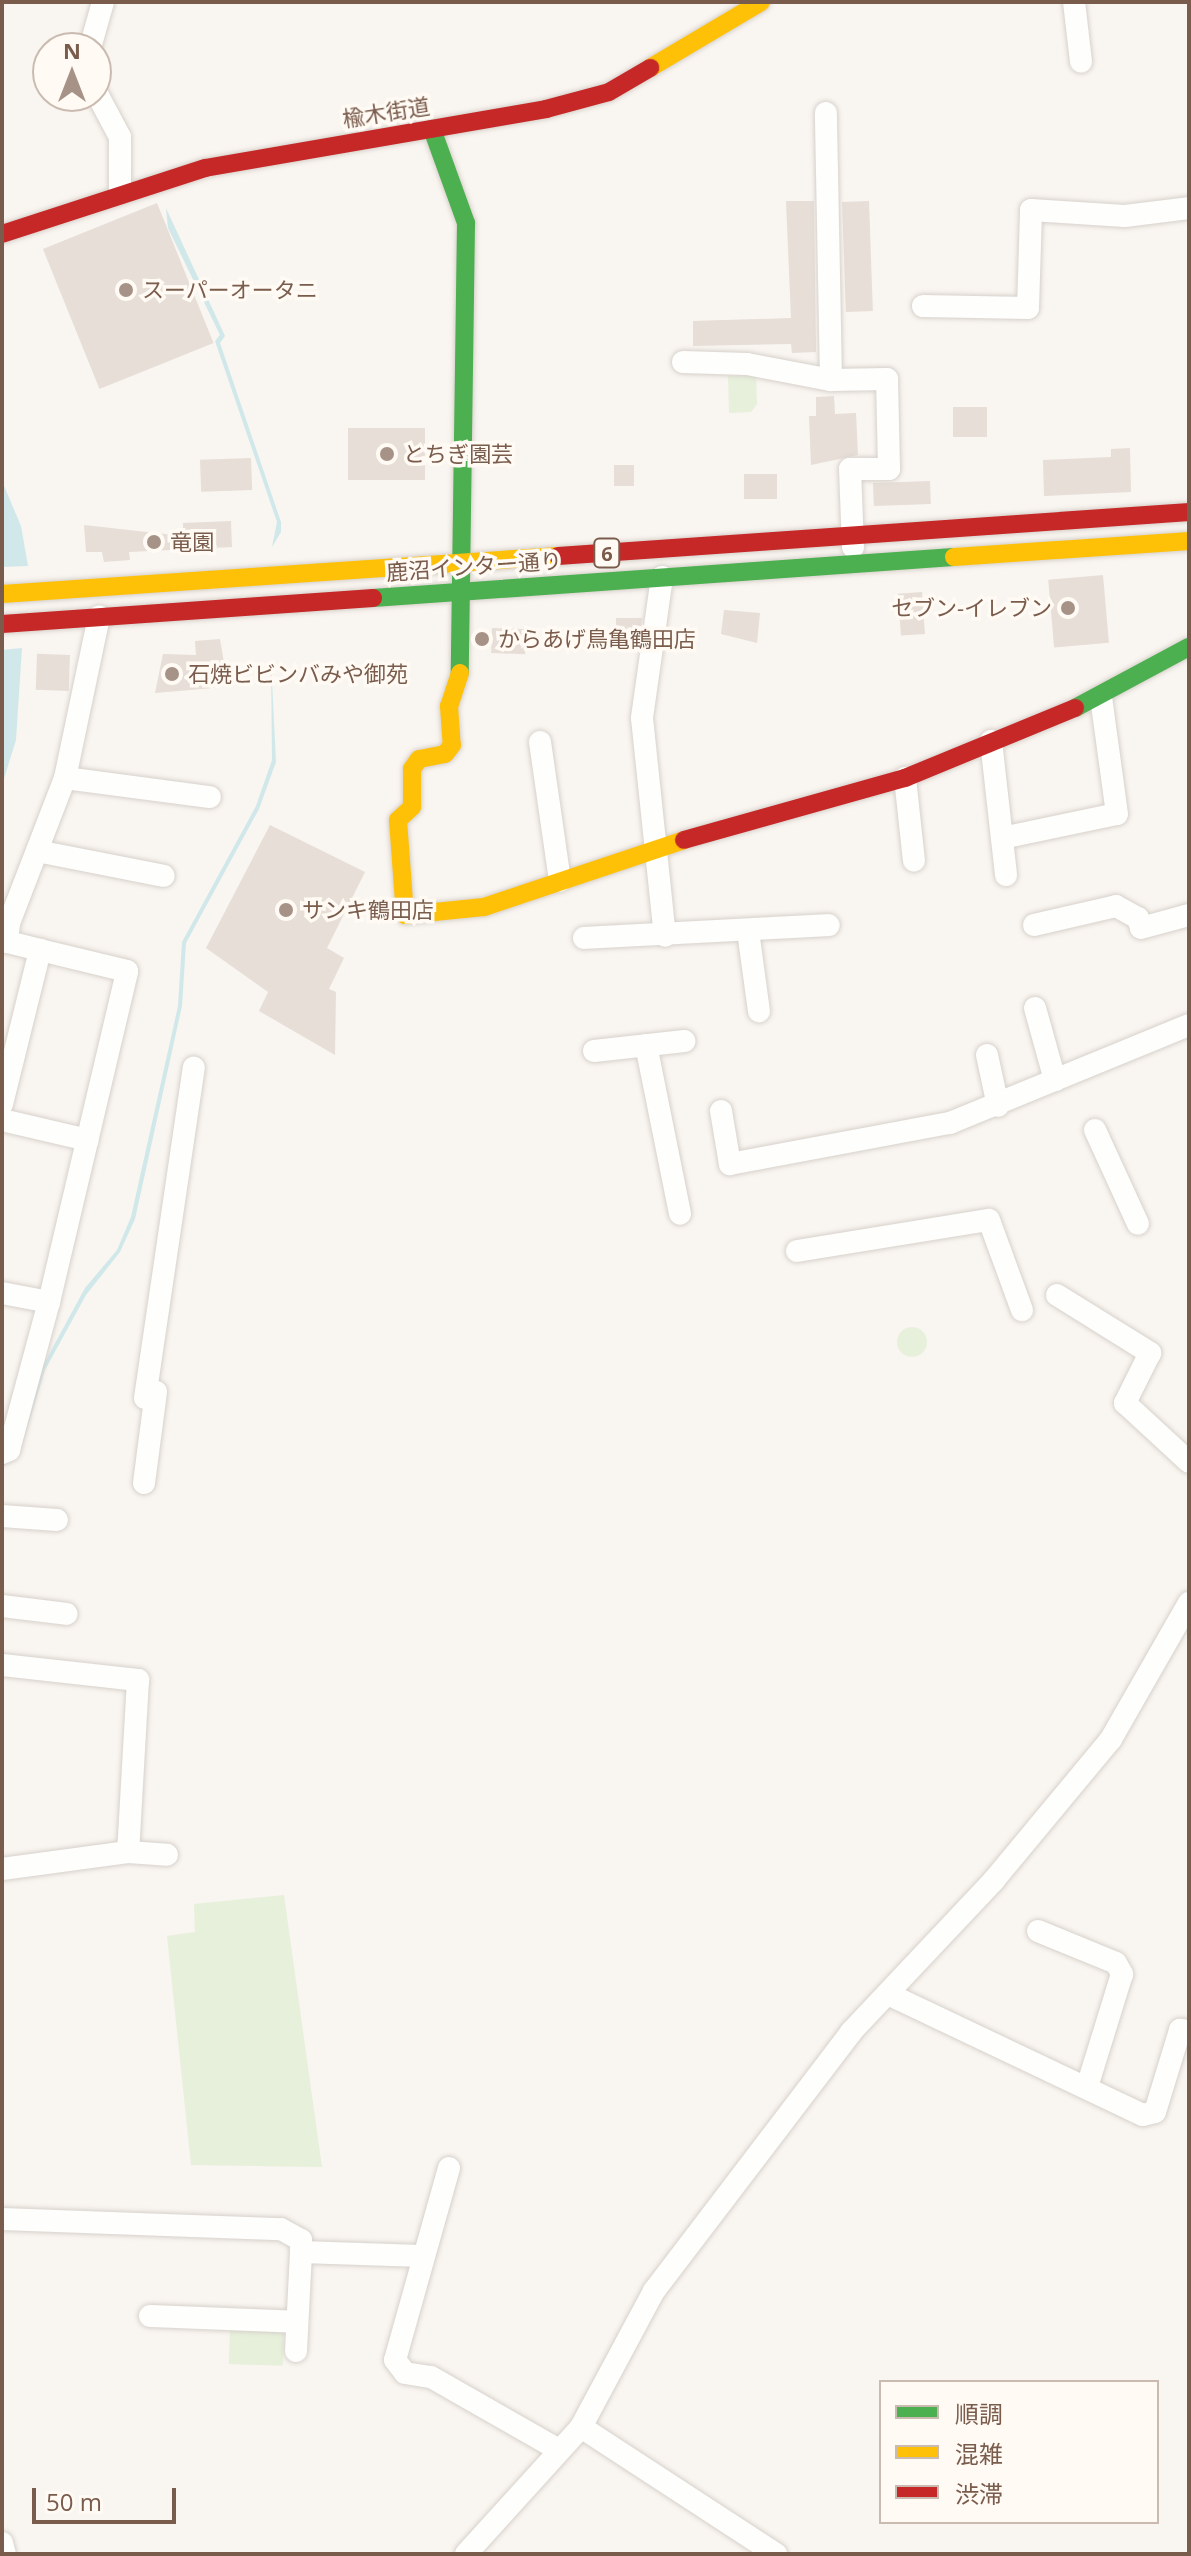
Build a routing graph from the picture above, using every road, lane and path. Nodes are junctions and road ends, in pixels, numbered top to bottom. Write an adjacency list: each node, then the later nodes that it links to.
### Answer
1 (103, 2): 5 (street)
2 (761, 2): 4 (street, 楡木街道)
3 (1074, 2): 6 (street)
4 (730, 11): 9 (street, 楡木街道)
5 (95, 32)
6 (1081, 62)
7 (107, 112): 10 (street)
8 (826, 113): 15 (street)
9 (432, 129): 10 (street, 楡木街道); 19 (street)
10 (120, 191): 12 (street, 楡木街道)
11 (1189, 208): 13 (street)
12 (2, 234)
13 (923, 306)
14 (683, 362): 15 (street)
15 (831, 380): 17 (street)
16 (1189, 512): 17 (street, 鹿沼インター通り / 6)
17 (852, 535): 19 (street, 鹿沼インター通り / 6); 20 (street)
18 (1189, 541): 20 (street, 鹿沼インター通り / 6)
19 (464, 562): 22 (street); 23 (street, 鹿沼インター通り / 6)
20 (853, 562): 21 (street, 鹿沼インター通り / 6)
21 (662, 577): 22 (street, 鹿沼インター通り / 6); 34 (street)
22 (464, 590): 24 (street, 鹿沼インター通り / 6); 39 (street)
23 (2, 594)
24 (99, 617): 25 (street, 鹿沼インター通り / 6); 30 (street)
25 (2, 624)
26 (1189, 647): 27 (street)
27 (1101, 697): 28 (street); 33 (street)
28 (991, 741): 31 (street); 33 (street)
29 (540, 742): 39 (street)
30 (65, 778): 32 (street); 35 (street)
31 (905, 778): 34 (street); 36 (street)
32 (210, 797)
33 (1002, 838): 37 (street)
34 (658, 847): 39 (street); 44 (street)
35 (37, 851): 38 (street); 46 (street)
36 (914, 861)
37 (1006, 875)
38 (164, 876)
39 (560, 881)
40 (1189, 915): 42 (street)
41 (829, 925): 43 (street)
42 (1034, 925)
43 (748, 931): 44 (street); 49 (street)
44 (665, 936): 45 (street)
45 (584, 938)
46 (5, 942): 47 (street)
47 (40, 950): 57 (street); 62 (street)
48 (1035, 1008): 56 (street)
49 (759, 1011)
50 (1189, 1025): 56 (street)
51 (684, 1041): 52 (street)
52 (646, 1045): 53 (street); 63 (street)
53 (594, 1051)
54 (987, 1055): 58 (street)
55 (194, 1068): 72 (street)
56 (1055, 1080): 58 (street)
57 (2, 1104)
58 (998, 1106): 59 (street)
59 (721, 1111)
60 (2, 1120): 62 (street)
61 (1095, 1130): 64 (street)
62 (88, 1140): 68 (street)
63 (680, 1214)
64 (1138, 1224)
65 (797, 1251): 69 (street)
66 (2, 1293): 68 (street)
67 (1057, 1295): 71 (street)
68 (49, 1302): 70 (street)
69 (1022, 1310)
70 (2, 1453)
71 (1189, 1462)
72 (144, 1483)
73 (2, 1516): 74 (street)
74 (57, 1520)
75 (1189, 1603): 83 (street)
76 (2, 1606): 77 (street)
77 (67, 1614)
78 (2, 1665): 79 (street)
79 (128, 1852): 80 (street); 81 (street)
80 (167, 1855)
81 (2, 1869)
82 (1038, 1931): 85 (street)
83 (888, 1994): 85 (street); 93 (street)
84 (1189, 2031): 85 (street)
85 (1087, 2087)
86 (449, 2168): 89 (street)
87 (2, 2219): 88 (street)
88 (301, 2252): 89 (street); 91 (street)
89 (422, 2256): 94 (street)
90 (150, 2316): 91 (street)
91 (297, 2322): 92 (street)
92 (296, 2351)
93 (581, 2427): 94 (street); 98 (street)
94 (559, 2450): 97 (street)
95 (2, 2543): 96 (street)
96 (5, 2554)
97 (466, 2554)
98 (776, 2554)

